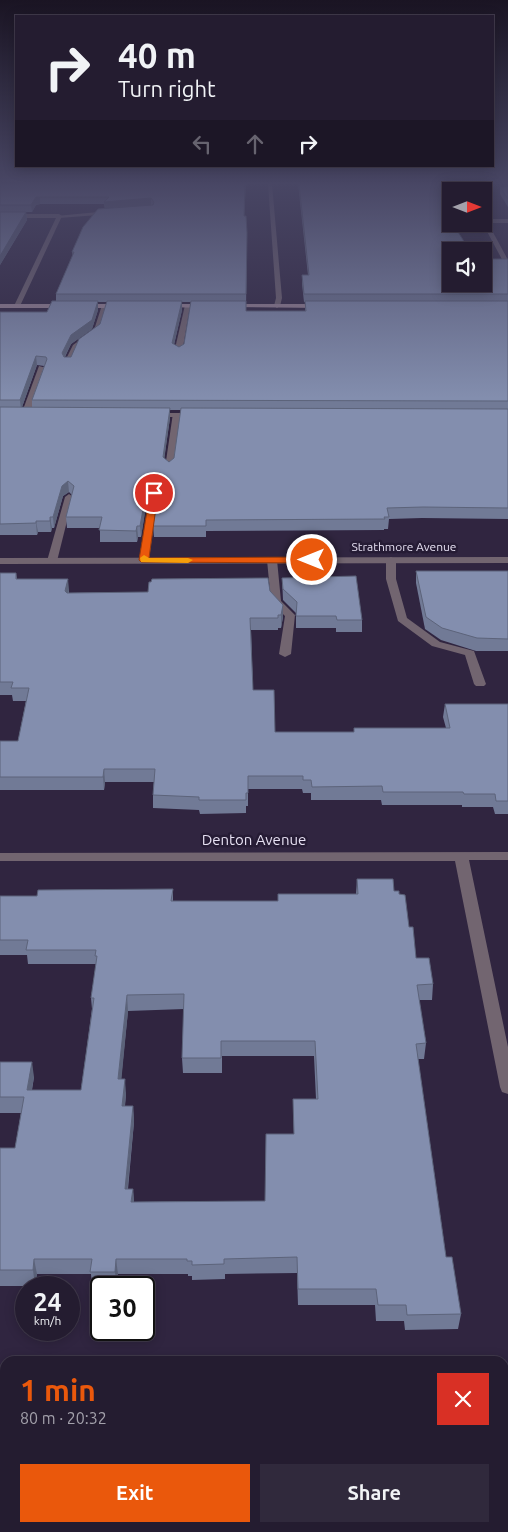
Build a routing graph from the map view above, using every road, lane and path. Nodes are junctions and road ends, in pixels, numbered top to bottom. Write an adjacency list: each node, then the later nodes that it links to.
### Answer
1 (41, 255): 4 (street)
2 (276, 255): 11 (street)
3 (0, 306): 4 (main road)
4 (17, 306): 5 (main road)
5 (104, 306): 6 (main road); 14 (street)
6 (131, 306)
7 (159, 306): 8 (main road)
8 (187, 306): 9 (main road); 13 (street)
9 (214, 306)
10 (223, 306): 11 (main road)
11 (277, 306): 12 (main road)
12 (330, 306)
13 (178, 353)
14 (68, 364)
15 (42, 368): 16 (street)
16 (35, 415)
17 (147, 415): 18 (street)
18 (176, 415): 19 (street); 20 (street)
19 (205, 415)
20 (169, 468)
21 (154, 493): 24 (street)
22 (69, 498): 23 (street)
23 (52, 560): 24 (street, Strathmore Avenue); 28 (street, Strathmore Avenue)
24 (144, 560): 25 (street, Strathmore Avenue)
25 (272, 560): 26 (street, Strathmore Avenue); 29 (street)
26 (391, 560): 27 (street, Strathmore Avenue); 30 (street)
27 (508, 560)
28 (0, 561)
29 (285, 654)
30 (480, 684)
31 (461, 856): 32 (street, Denton Avenue); 33 (street, Denton Avenue); 34 (street)
32 (508, 856)
33 (0, 857)
34 (508, 1087)

